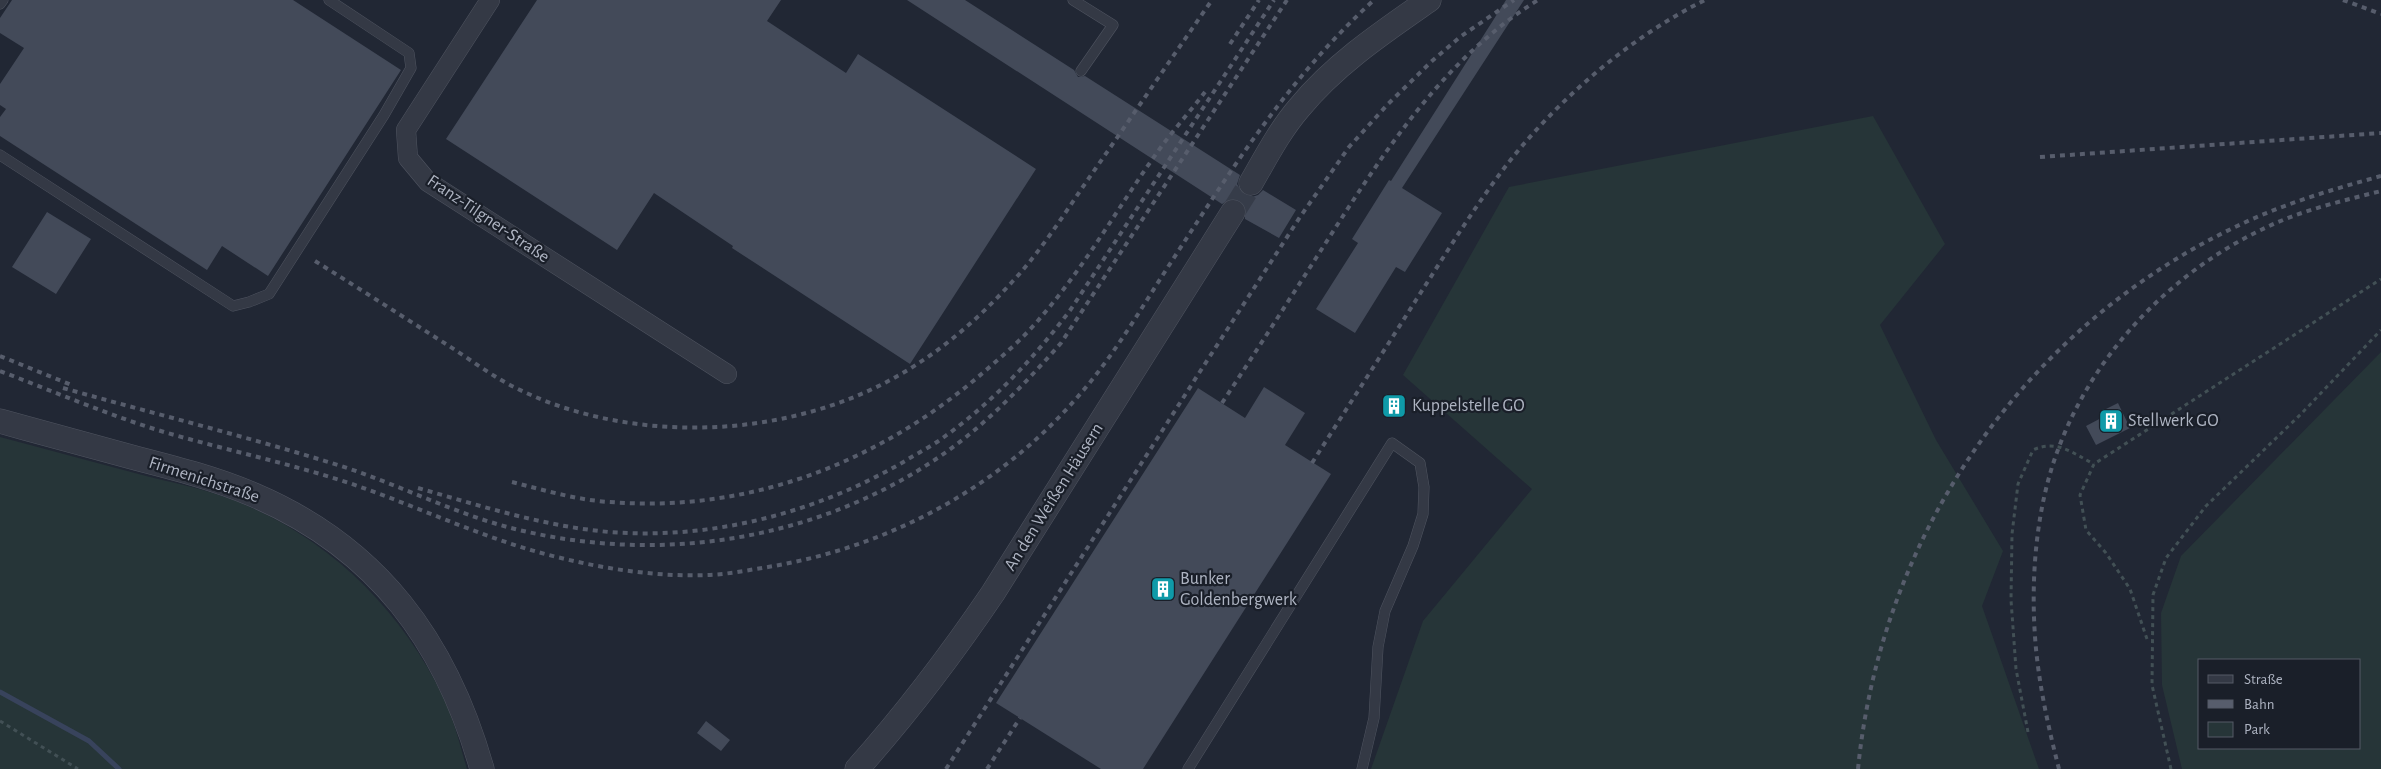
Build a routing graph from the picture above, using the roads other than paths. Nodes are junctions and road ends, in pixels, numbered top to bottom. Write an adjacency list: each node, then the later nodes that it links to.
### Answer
1 (2, 0): 6 (lane)
2 (329, 0): 8 (lane)
3 (490, 0): 11 (street, Franz-Tilgner-Straße)
4 (1073, 0): 7 (lane)
5 (1429, 0): 9 (street)
6 (0, 4)
7 (1081, 71)
8 (0, 155)
9 (1251, 182)
10 (1232, 212): 14 (street, An den Weißen Häusern)
11 (727, 374)
12 (0, 421): 13 (street, Firmenichstraße)
13 (482, 769)
14 (858, 769)
15 (1188, 769): 16 (lane)
16 (1362, 769)

